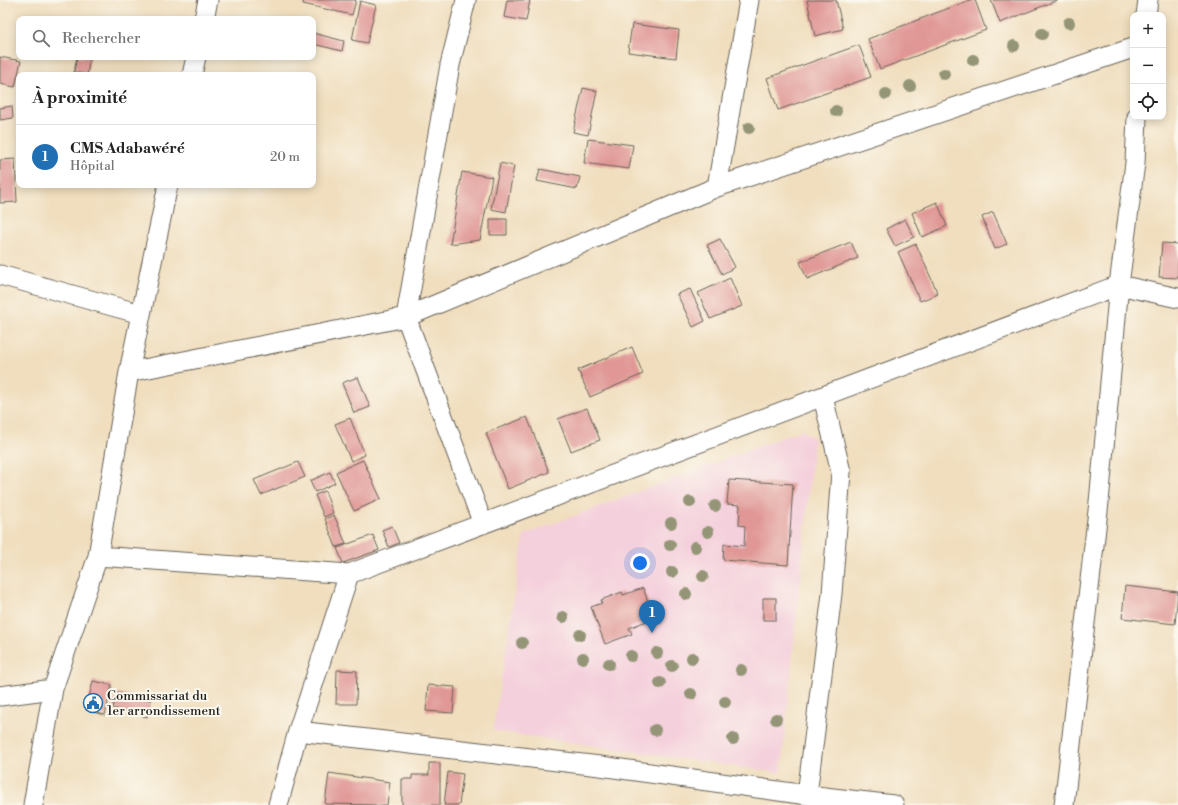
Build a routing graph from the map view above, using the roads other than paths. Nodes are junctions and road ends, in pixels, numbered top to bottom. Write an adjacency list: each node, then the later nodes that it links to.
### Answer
1 (208, 0): 6 (street)
2 (466, 0): 17 (street)
3 (749, 0): 11 (street)
4 (1148, 0): 5 (street)
5 (1146, 12)
6 (205, 16)
7 (1130, 49): 11 (street)
8 (195, 60): 9 (street)
9 (193, 72)
10 (1137, 120): 14 (street)
11 (717, 187): 17 (street)
12 (167, 188): 16 (street)
13 (0, 274): 16 (street)
14 (1119, 285): 15 (street); 19 (street); 30 (street)
15 (1178, 298)
16 (141, 314): 18 (street)
17 (406, 317): 18 (street); 20 (street)
18 (128, 372): 21 (street)
19 (823, 397): 20 (street); 26 (street)
20 (483, 524): 22 (street)
21 (98, 556): 22 (street); 23 (street)
22 (349, 574): 25 (street)
23 (53, 689): 24 (street); 27 (street)
24 (0, 696)
25 (298, 731): 26 (street); 28 (street)
26 (807, 795): 29 (street)
27 (32, 805)
28 (278, 805)
29 (894, 805)
30 (1064, 805)

